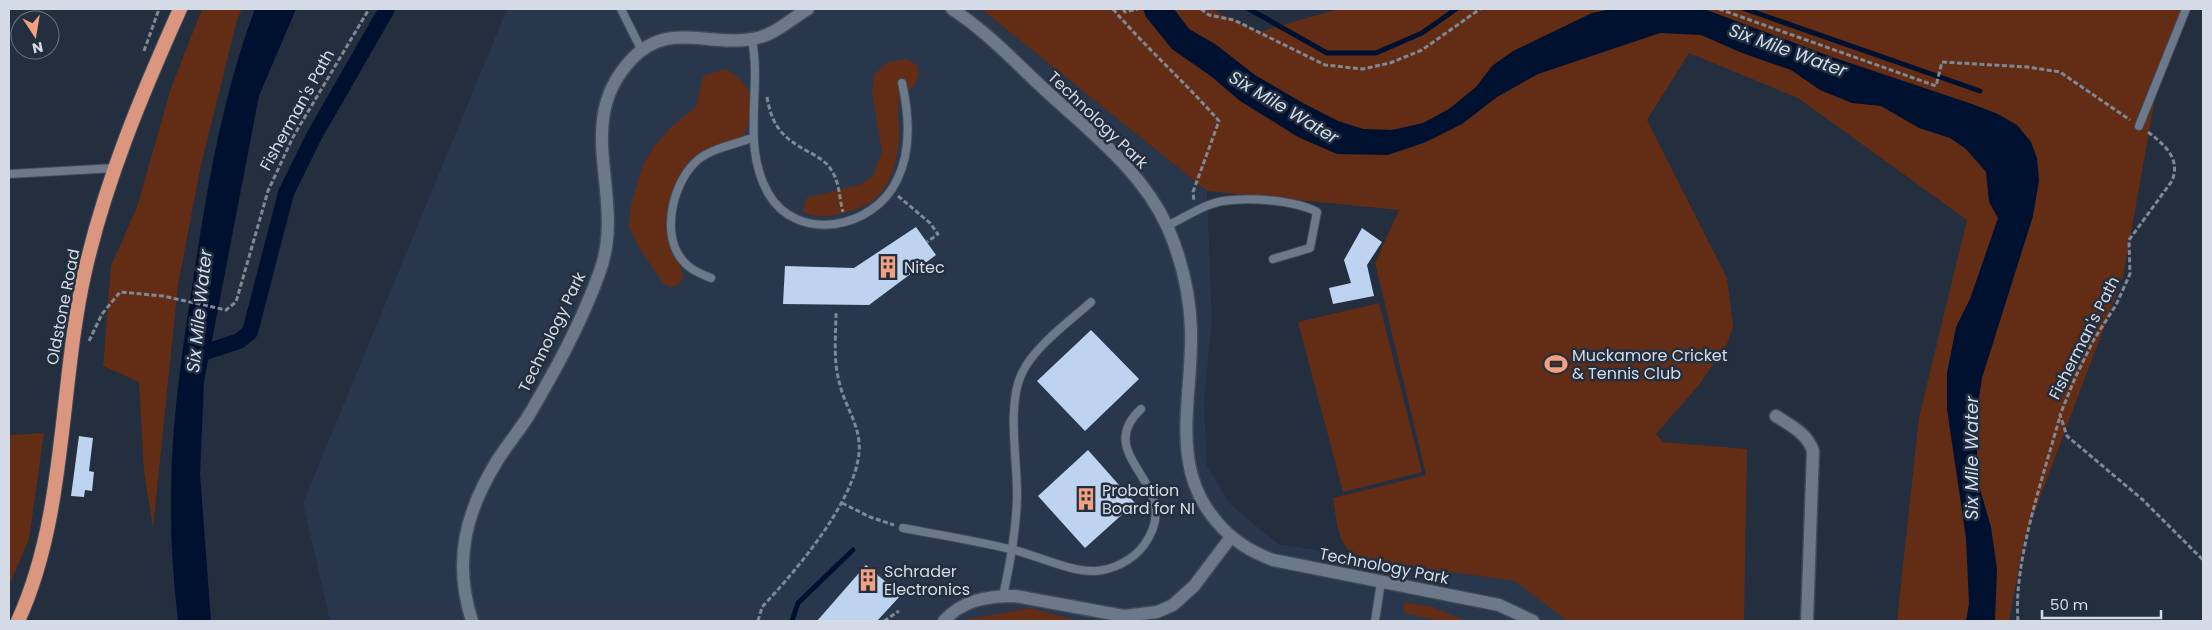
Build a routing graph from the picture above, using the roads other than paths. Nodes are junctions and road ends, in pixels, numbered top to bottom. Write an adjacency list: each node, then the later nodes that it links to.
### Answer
1 (180, 9): 11 (highway, Oldstone Road)
2 (621, 9): 7 (lane)
3 (808, 9): 6 (street, Technology Park)
4 (952, 9): 13 (street, Technology Park)
5 (2186, 9): 9 (lane)
6 (752, 40): 7 (street, Technology Park); 10 (lane)
7 (642, 50): 25 (street, Technology Park)
8 (902, 83): 10 (lane)
9 (2139, 126)
10 (752, 138): 15 (lane)
11 (115, 168): 12 (lane); 24 (highway, Oldstone Road)
12 (9, 174)
13 (1167, 226): 14 (lane); 20 (street, Technology Park)
14 (1273, 258)
15 (712, 278)
16 (1090, 302): 21 (lane)
17 (1141, 409): 21 (lane)
18 (1776, 416): 29 (street)
19 (903, 528): 21 (lane)
20 (1231, 537): 22 (street, Technology Park); 23 (street)
21 (1013, 550): 23 (lane)
22 (1381, 582): 27 (lane); 28 (street, Technology Park)
23 (1003, 596): 26 (street)
24 (18, 621)
25 (472, 621)
26 (944, 621)
27 (1375, 621)
28 (1533, 621)
29 (1807, 621)

